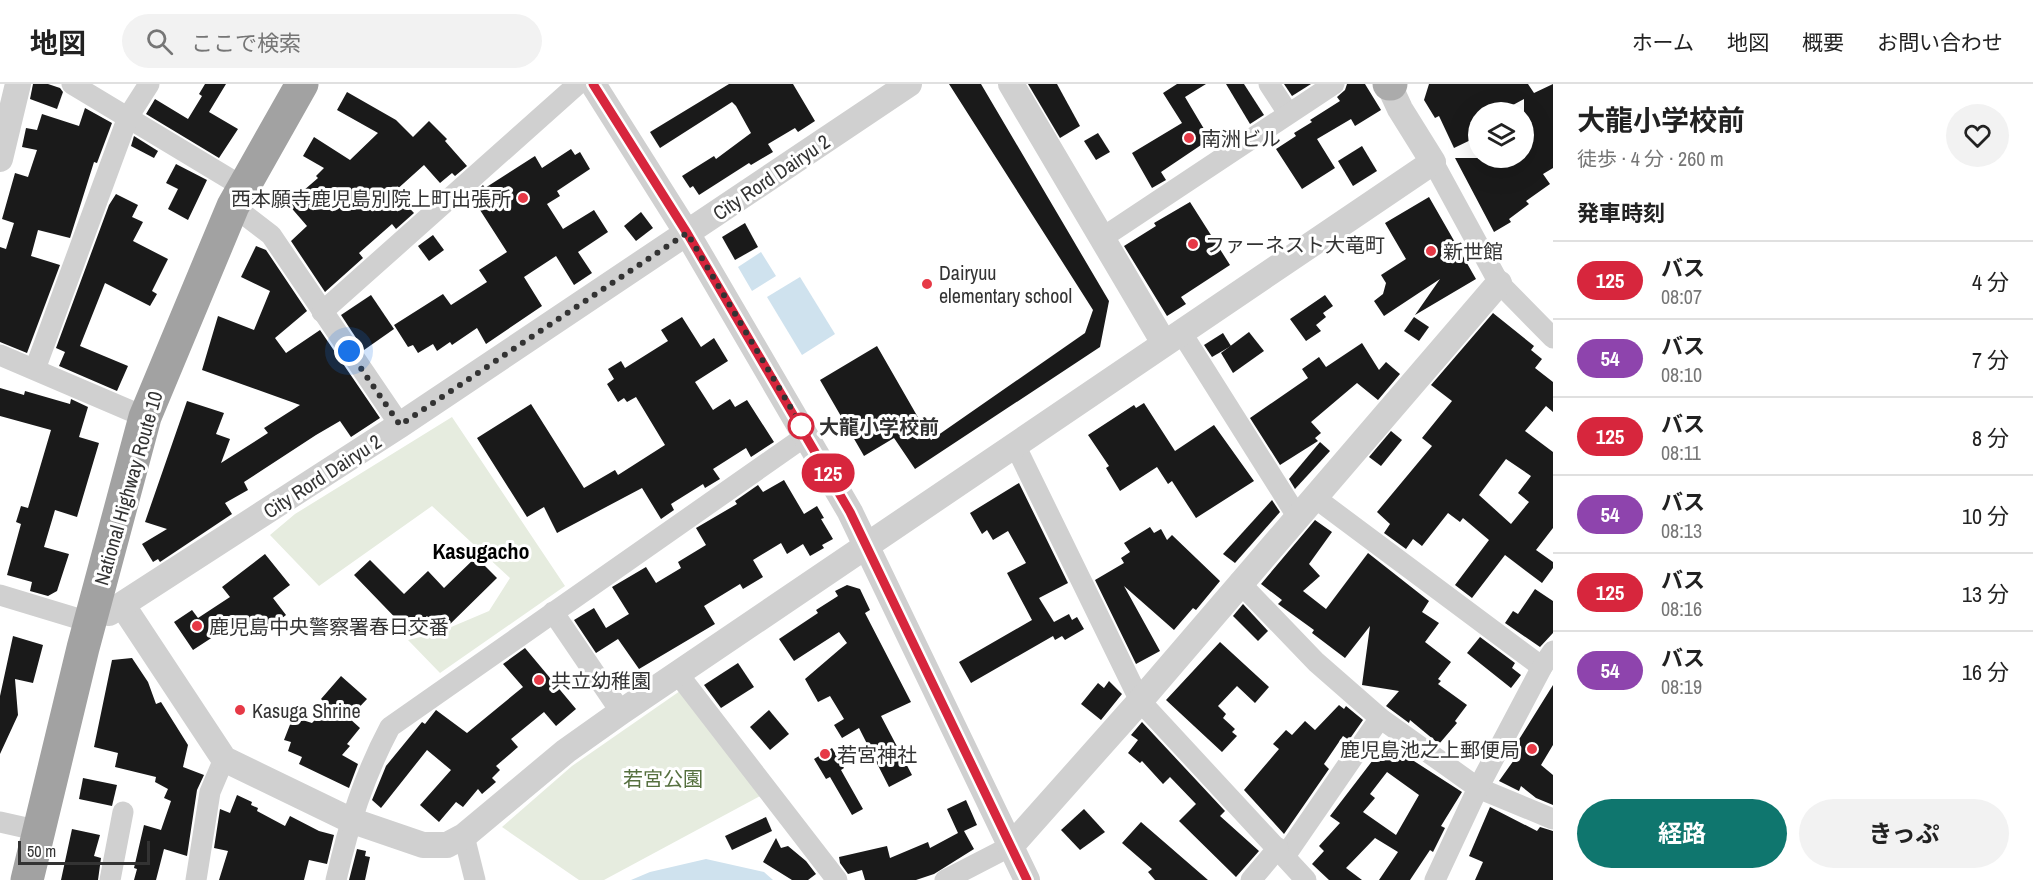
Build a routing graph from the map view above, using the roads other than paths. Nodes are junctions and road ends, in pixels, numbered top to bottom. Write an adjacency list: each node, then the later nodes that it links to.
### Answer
1 (18, 84): 14 (street)
2 (72, 84): 13 (street)
3 (149, 84): 13 (street)
4 (302, 84): 16 (highway, National Highway Route 10)
5 (578, 84): 20 (street)
6 (593, 84): 17 (street)
7 (909, 84): 17 (street, City Rord Dairyu 2)
8 (1011, 84): 18 (street)
9 (1269, 84): 12 (street)
10 (1334, 84): 12 (street)
11 (1390, 84): 15 (street)
12 (1287, 113): 18 (street)
13 (128, 117): 16 (street); 24 (street)
14 (0, 159)
15 (1432, 162): 19 (street); 21 (street)
16 (238, 197): 20 (street); 25 (highway, National Highway Route 10)
17 (687, 233): 26 (street, City Rord Dairyu 2); 27 (street)
18 (1102, 238): 21 (street)
19 (1499, 283): 22 (street); 29 (street)
20 (322, 312): 26 (street)
21 (1173, 338): 28 (street); 30 (street)
22 (1553, 338)
23 (0, 355): 24 (street)
24 (35, 369): 25 (street)
25 (145, 417): 36 (highway, National Highway Route 10)
26 (400, 425): 34 (street, City Rord Dairyu 2)
27 (807, 435): 31 (street); 35 (street)
28 (1015, 445): 31 (street); 39 (street)
29 (1314, 497): 30 (street); 37 (street)
30 (1297, 516): 32 (street)
31 (865, 547): 38 (street); 50 (street)
32 (1239, 582): 39 (street); 41 (street)
33 (0, 596): 36 (street)
34 (123, 606): 36 (street, City Rord Dairyu 2); 42 (street)
35 (553, 612): 40 (street); 46 (street)
36 (89, 622): 48 (highway, National Highway Route 10)
37 (1547, 659): 43 (street)
38 (678, 674): 40 (street); 57 (street)
39 (1140, 701): 50 (street); 51 (street)
40 (621, 712): 49 (street)
41 (1380, 717): 43 (street); 51 (street)
42 (224, 759): 46 (street); 54 (street)
43 (1478, 788): 45 (street); 62 (street)
44 (123, 812): 53 (street)
45 (1553, 819)
46 (350, 820): 49 (street); 55 (street)
47 (0, 822): 48 (street)
48 (40, 831): 52 (highway, National Highway Route 10)
49 (464, 836): 56 (street)
50 (1011, 846): 58 (street); 59 (street)
51 (1282, 852): 60 (street); 61 (street)
52 (27, 880)
53 (110, 880)
54 (196, 880)
55 (336, 880)
56 (475, 880)
57 (837, 880)
58 (945, 880)
59 (1027, 880)
60 (1251, 880)
61 (1306, 880)
62 (1435, 880)

